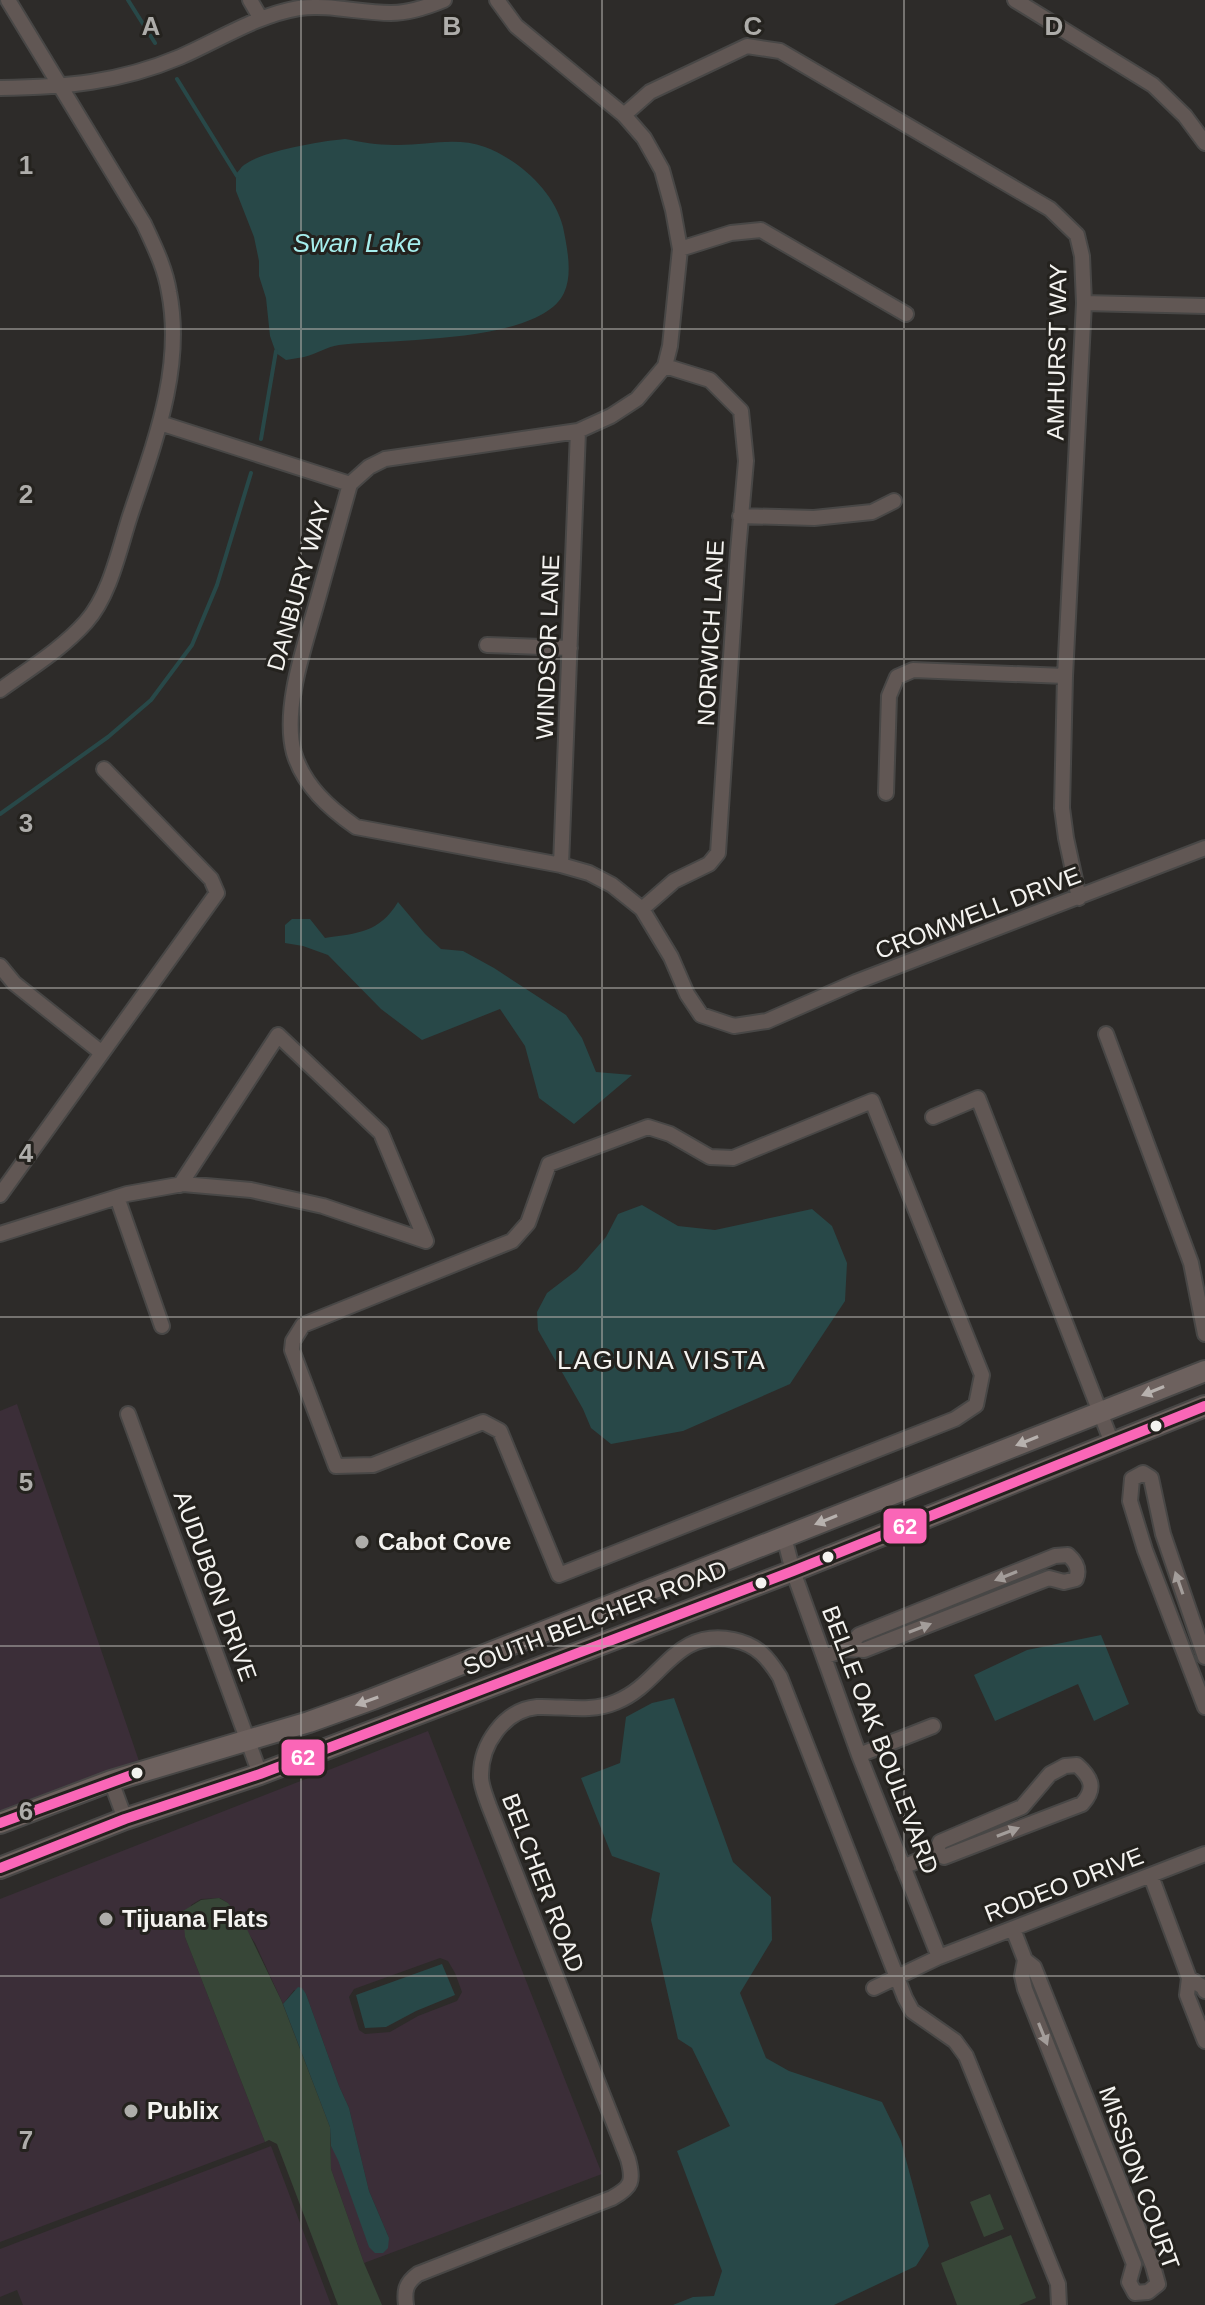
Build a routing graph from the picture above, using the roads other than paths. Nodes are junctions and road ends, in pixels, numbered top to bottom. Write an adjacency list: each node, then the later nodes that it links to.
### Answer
1 (8, 0): 7 (street)
2 (250, 0): 6 (street)
3 (444, 0): 6 (street)
4 (497, 0): 9 (street)
5 (1015, 0): 10 (street)
6 (261, 19): 7 (street)
7 (62, 87): 8 (street); 16 (street)
8 (0, 88)
9 (624, 115): 11 (street); 12 (street, AMHURST WAY)
10 (1205, 143)
11 (680, 249): 14 (street); 15 (street)
12 (1084, 303): 13 (street); 23 (street, AMHURST WAY)
13 (1205, 306)
14 (906, 314)
15 (665, 366): 17 (street, DANBURY WAY); 20 (street, NORWICH LANE)
16 (160, 423): 18 (street); 24 (street)
17 (578, 431): 18 (street, DANBURY WAY); 22 (street, WINDSOR LANE)
18 (350, 484): 28 (street, DANBURY WAY)
19 (894, 501): 20 (street)
20 (740, 516): 30 (street, NORWICH LANE)
21 (487, 645): 22 (street)
22 (570, 648): 28 (street, WINDSOR LANE)
23 (1065, 676): 26 (street); 29 (street, AMHURST WAY)
24 (0, 690)
25 (104, 769): 34 (street)
26 (886, 793)
27 (1205, 848): 29 (street, CROMWELL DRIVE)
28 (561, 865): 30 (street, DANBURY WAY)
29 (1079, 898): 32 (street, CROMWELL DRIVE)
30 (642, 909): 32 (street, DANBURY WAY)
31 (0, 966): 34 (street)
32 (767, 1021)
33 (1106, 1034): 41 (street)
34 (102, 1053): 37 (street)
35 (933, 1117): 44 (street)
36 (180, 1185): 36 (street); 38 (street)
37 (0, 1195)
38 (117, 1197): 39 (street); 40 (street)
39 (0, 1234)
40 (162, 1326)
41 (1205, 1334)
42 (1205, 1371): 44 (main road, SOUTH BELCHER ROAD, one-way to 44)
43 (1205, 1406): 46 (main road, SOUTH BELCHER ROAD)
44 (1100, 1412): 46 (street); 48 (main road, SOUTH BELCHER ROAD, one-way to 48)
45 (128, 1414): 55 (street, AUDUBON DRIVE)
46 (1112, 1443): 49 (main road, SOUTH BELCHER ROAD)
47 (769, 1494): 47 (street)
48 (784, 1537): 49 (street, BELLE OAK BOULEVARD); 55 (main road, SOUTH BELCHER ROAD, one-way to 55)
49 (793, 1571): 51 (street, BELLE OAK BOULEVARD); 57 (main road, SOUTH BELCHER ROAD)
50 (846, 1649): 50 (street, one-way to 50); 51 (street)
51 (824, 1657): 56 (street, BELLE OAK BOULEVARD)
52 (1205, 1657): 53 (street, one-way to 53)
53 (1205, 1707)
54 (933, 1726): 56 (street)
55 (248, 1741): 57 (street, AUDUBON DRIVE); 58 (main road, SOUTH BELCHER ROAD)
56 (859, 1755): 63 (street, BELLE OAK BOULEVARD)
57 (260, 1774): 59 (main road, SOUTH BELCHER ROAD)
58 (111, 1781): 59 (street); 60 (main road, SOUTH BELCHER ROAD)
59 (125, 1819): 64 (main road, SOUTH BELCHER ROAD)
60 (0, 1823)
61 (936, 1853): 61 (street, one-way to 61); 63 (street)
62 (1205, 1854): 65 (street, RODEO DRIVE)
63 (903, 1867): 67 (street, BELLE OAK BOULEVARD)
64 (0, 1868)
65 (1151, 1876): 66 (street, RODEO DRIVE); 70 (street)
66 (1013, 1929): 67 (street, RODEO DRIVE); 68 (street, MISSION COURT)
67 (939, 1957): 69 (street)
68 (1025, 1960): 68 (street, MISSION COURT, one-way to 68)
69 (898, 1975): 71 (street); 74 (street, BELCHER ROAD); 75 (street, BELCHER ROAD)
70 (1189, 1978): 72 (street); 73 (street)
71 (874, 1988)
72 (1205, 1991)
73 (1205, 2041)
74 (406, 2305)
75 (1059, 2305)

